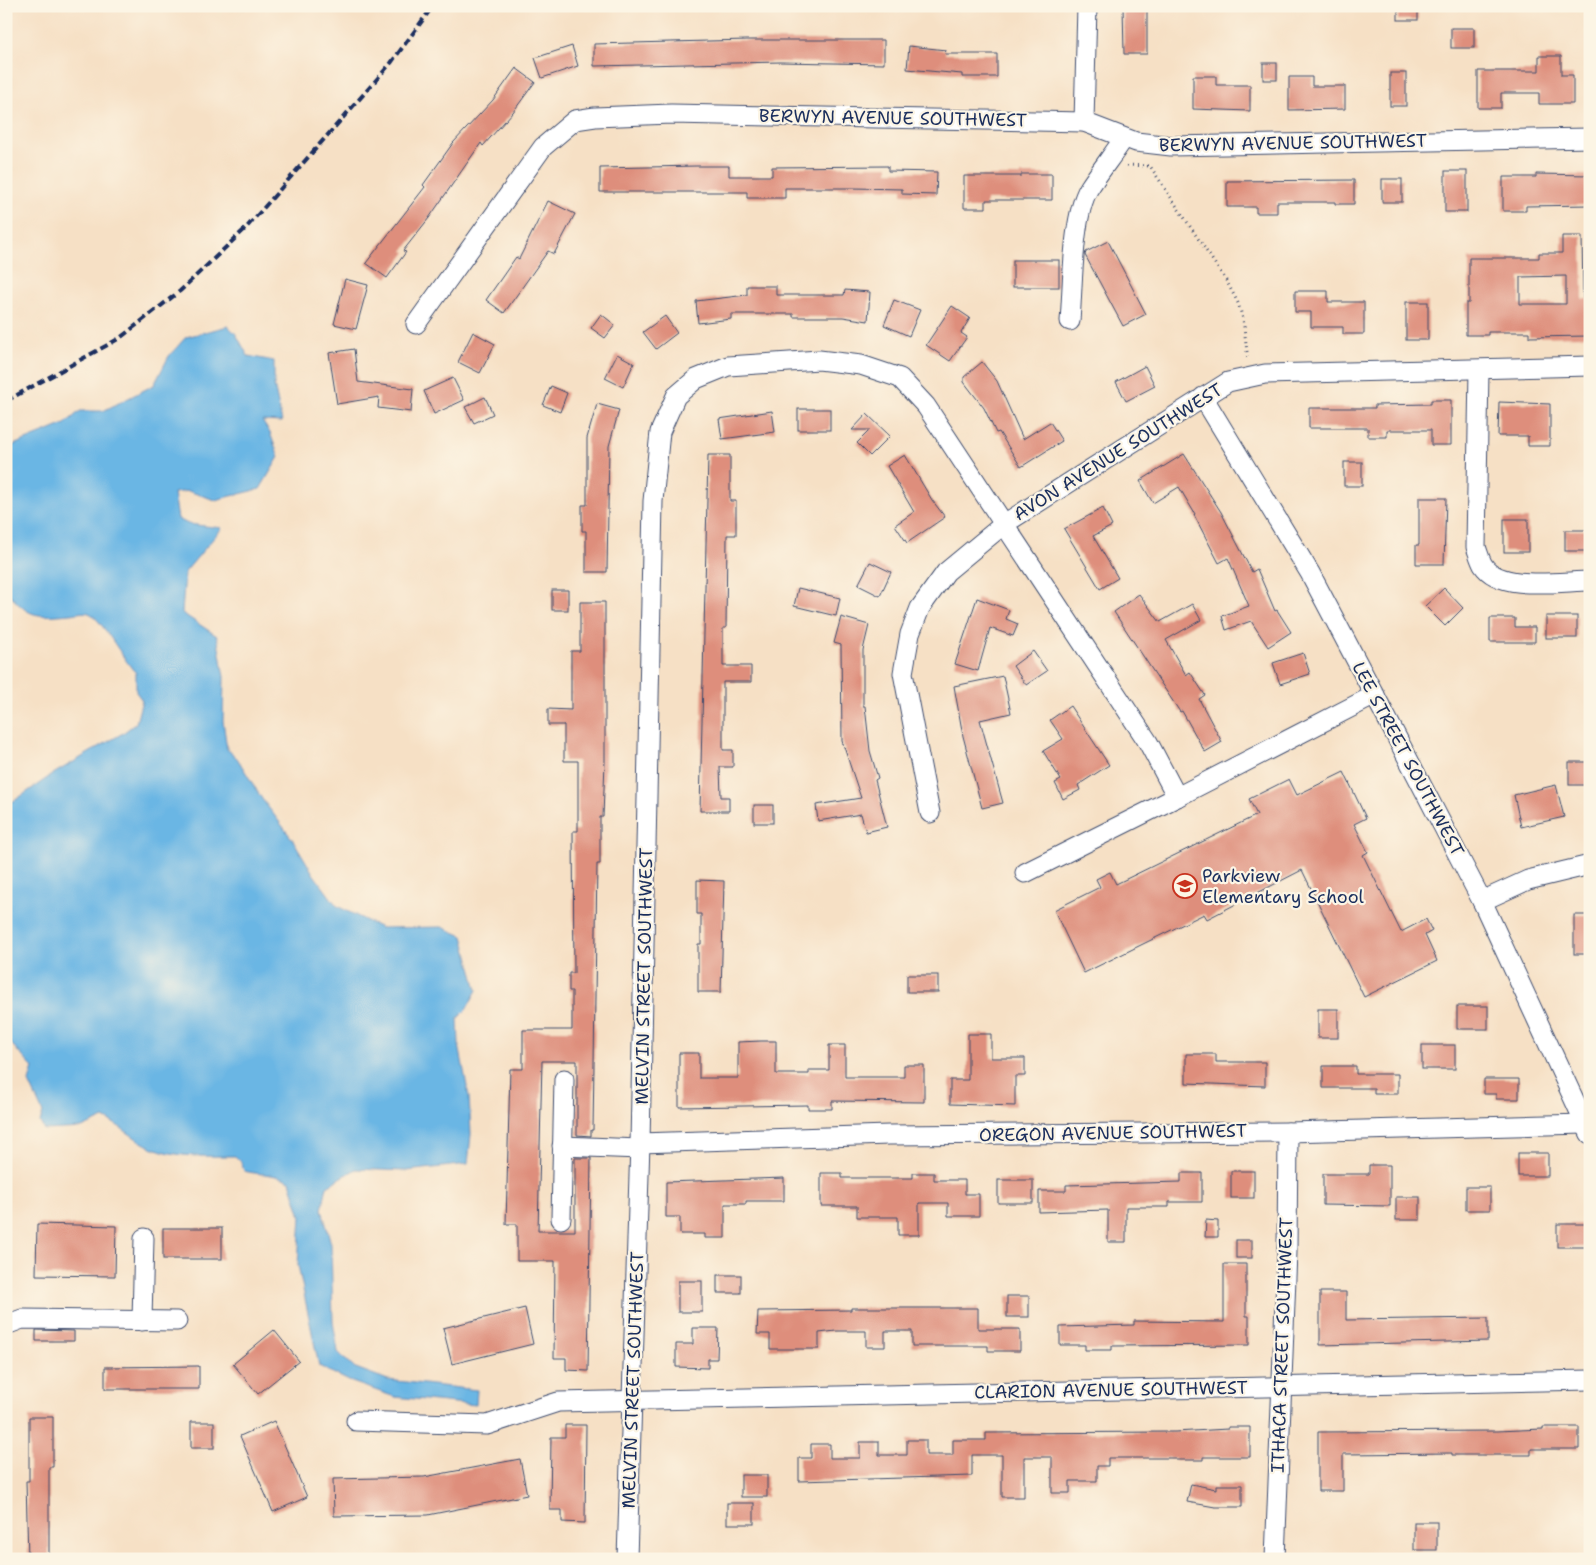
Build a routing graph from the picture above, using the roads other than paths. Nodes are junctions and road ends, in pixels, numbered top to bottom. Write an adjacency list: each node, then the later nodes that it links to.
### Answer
1 (1087, 6): 2 (street)
2 (1084, 122): 3 (street, BERWYN AVENUE SOUTHWEST); 6 (street, BERWYN AVENUE SOUTHWEST)
3 (1124, 138): 4 (street, BERWYN AVENUE SOUTHWEST); 5 (street)
4 (1590, 138)
5 (1070, 321)
6 (416, 324)
7 (1590, 366): 8 (street, AVON AVENUE SOUTHWEST)
8 (1480, 370): 9 (street, AVON AVENUE SOUTHWEST); 11 (street)
9 (1203, 397): 10 (street, AVON AVENUE SOUTHWEST); 12 (street, LEE STREET SOUTHWEST)
10 (1004, 524): 13 (street); 14 (street, AVON AVENUE SOUTHWEST); 22 (street, MELVIN STREET SOUTHWEST)
11 (1590, 581)
12 (1375, 695): 13 (street); 17 (street, LEE STREET SOUTHWEST)
13 (1177, 796): 16 (street)
14 (930, 812)
15 (1590, 865): 17 (street)
16 (1025, 873)
17 (1482, 901): 19 (street, LEE STREET SOUTHWEST)
18 (564, 1079): 21 (street)
19 (1587, 1129): 20 (street, OREGON AVENUE SOUTHWEST)
20 (1288, 1132): 22 (street, OREGON AVENUE SOUTHWEST); 29 (street, ITHACA STREET SOUTHWEST)
21 (562, 1146): 22 (street, OREGON AVENUE SOUTHWEST); 23 (street)
22 (640, 1146): 30 (street, MELVIN STREET SOUTHWEST)
23 (561, 1219)
24 (144, 1238): 25 (street)
25 (142, 1321): 26 (street); 27 (street)
26 (177, 1321)
27 (6, 1325)
28 (1590, 1380): 29 (street, CLARION AVENUE SOUTHWEST)
29 (1281, 1387): 30 (street, CLARION AVENUE SOUTHWEST); 33 (street, ITHACA STREET SOUTHWEST)
30 (632, 1400): 31 (street, CLARION AVENUE SOUTHWEST); 32 (street, MELVIN STREET SOUTHWEST)
31 (356, 1421)
32 (627, 1559)
33 (1275, 1559)

